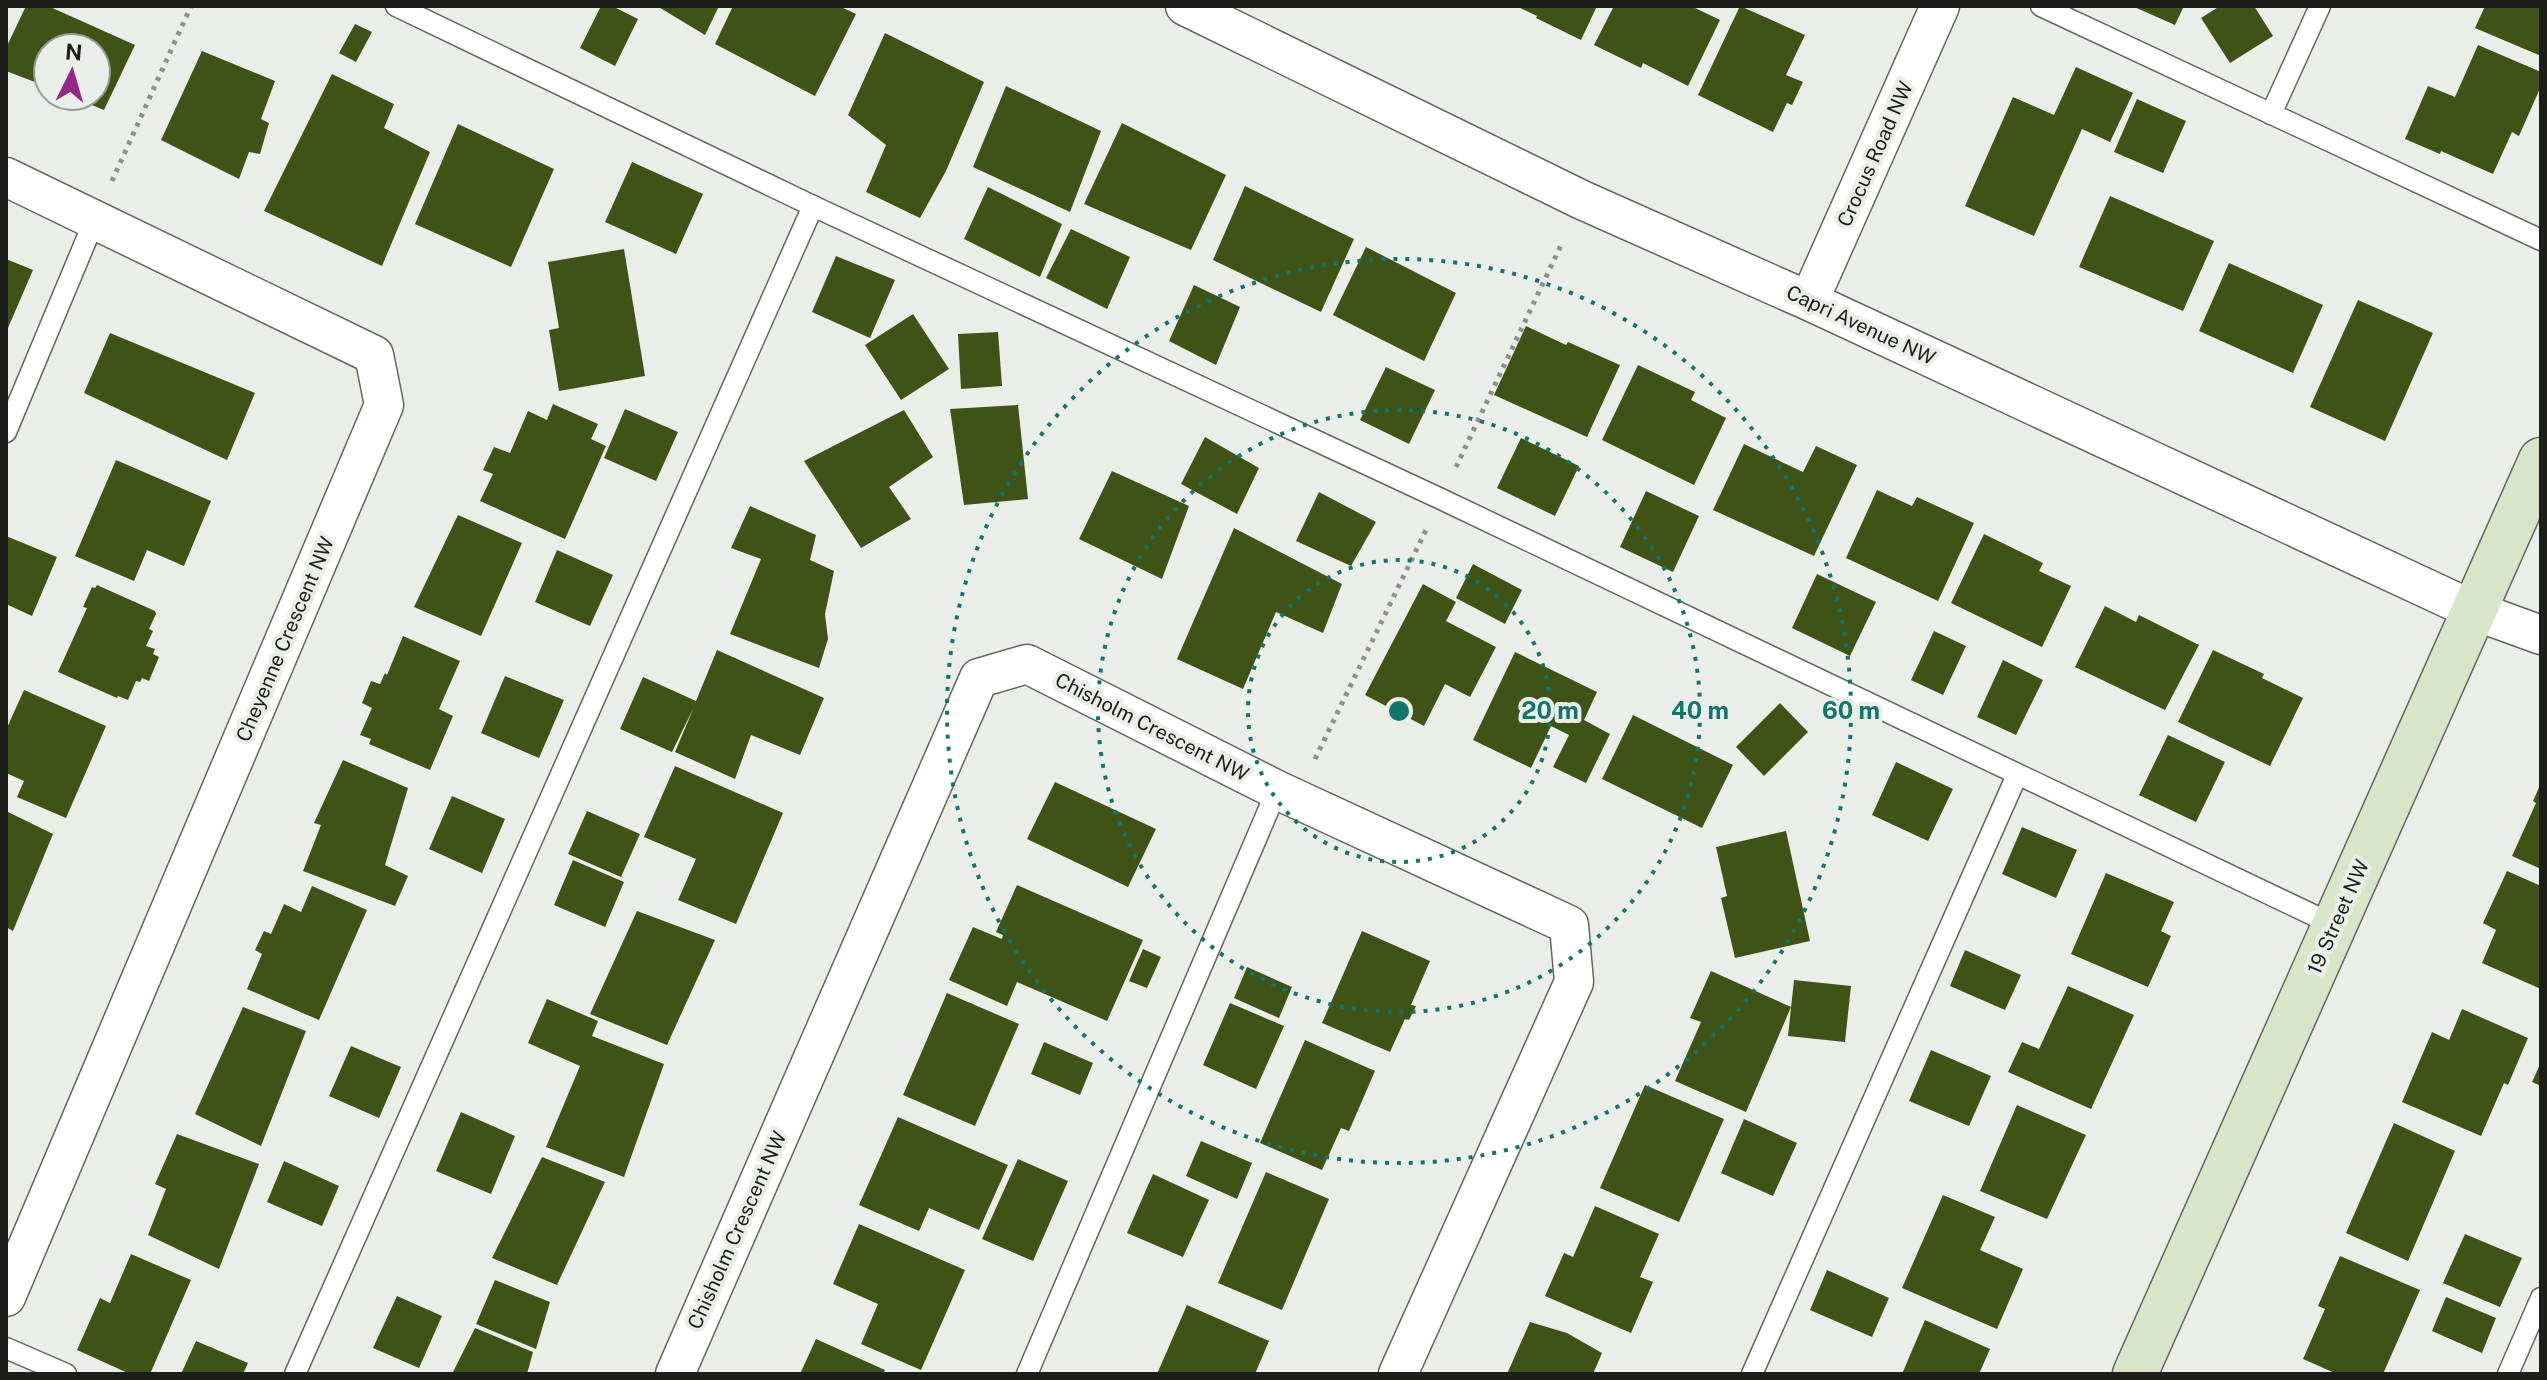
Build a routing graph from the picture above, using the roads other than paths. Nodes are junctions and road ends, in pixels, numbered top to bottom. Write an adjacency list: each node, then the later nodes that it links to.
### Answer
1 (396, 6): 8 (lane)
2 (1185, 6): 11 (street, Capri Avenue NW)
3 (1940, 6): 11 (street, Crocus Road NW)
4 (2041, 6): 6 (lane)
5 (2320, 6): 6 (lane)
6 (2271, 114): 10 (lane)
7 (6, 177): 9 (street, Cheyenne Crescent NW)
8 (813, 206): 16 (lane); 23 (lane)
9 (95, 219): 12 (lane); 19 (street, Cheyenne Crescent NW)
10 (2541, 240)
11 (1809, 301): 14 (street, Capri Avenue NW)
12 (6, 432)
13 (2541, 460): 14 (street, 19 Street NW)
14 (2475, 611): 15 (street, Capri Avenue NW); 18 (street, 19 Street NW)
15 (2541, 635)
16 (2017, 775): 18 (lane); 27 (lane)
17 (1277, 790): 24 (street, Chisholm Crescent NW); 25 (lane); 26 (street, Chisholm Crescent NW)
18 (2334, 925): 28 (street, 19 Street NW)
19 (6, 1297)
20 (2541, 1298): 29 (lane)
21 (6, 1348): 22 (lane)
22 (66, 1374)
23 (295, 1374)
24 (675, 1374)
25 (1027, 1374)
26 (1398, 1374)
27 (1752, 1374)
28 (2135, 1374)
29 (2508, 1374)

